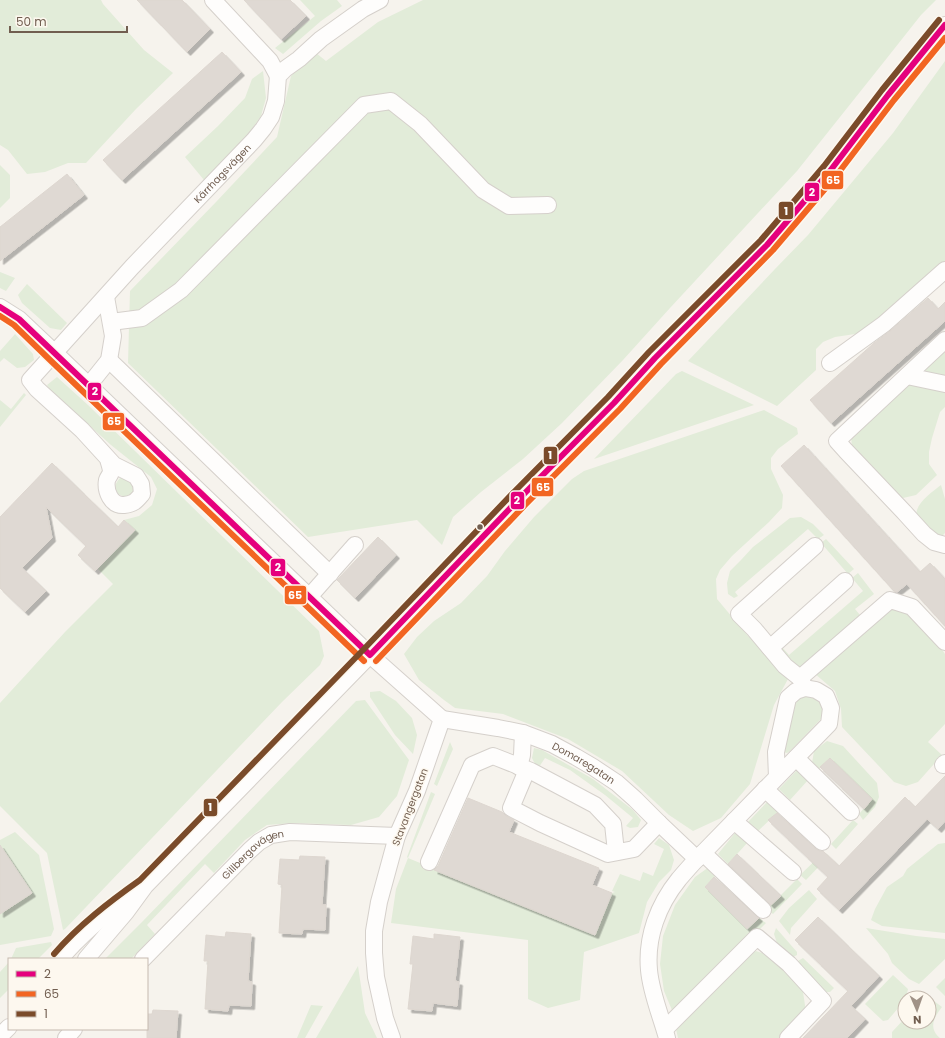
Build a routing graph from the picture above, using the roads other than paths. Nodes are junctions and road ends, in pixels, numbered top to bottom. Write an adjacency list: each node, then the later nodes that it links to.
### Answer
1 (213, 0): 4 (street)
2 (380, 0): 4 (street)
3 (945, 25): 26 (street)
4 (278, 76): 7 (street, Kärrhagsvägen)
5 (548, 205): 9 (street)
6 (945, 270): 13 (street)
7 (106, 297): 9 (street); 11 (street, Kärrhagsvägen)
8 (0, 307): 11 (street)
9 (111, 322): 12 (street)
10 (945, 340): 14 (street)
11 (55, 352): 16 (street); 17 (street, Kärrhagsvägen)
12 (110, 360): 16 (street); 21 (street)
13 (830, 363)
14 (907, 376): 15 (street); 18 (street)
15 (945, 384)
16 (90, 385): 23 (street)
17 (108, 459)
18 (945, 544)
19 (355, 545): 21 (street)
20 (815, 546): 25 (street)
21 (330, 574): 23 (street)
22 (845, 581): 25 (street)
23 (309, 597): 26 (street)
24 (945, 642): 27 (street)
25 (770, 648): 27 (street)
26 (370, 655): 28 (street); 43 (street)
27 (802, 683): 30 (street); 32 (street)
28 (442, 719): 29 (street, Domaregatan); 37 (street, Stavangergatan)
29 (523, 733): 31 (street); 36 (street, Domaregatan)
30 (796, 758): 32 (street); 34 (street)
31 (523, 768): 39 (street); 39 (street); 41 (street)
32 (777, 778): 33 (street)
33 (765, 789): 35 (street); 38 (street)
34 (851, 812)
35 (734, 821): 40 (street); 42 (street)
36 (659, 824): 39 (street); 40 (street, Domaregatan)
37 (397, 836): 47 (street, Gillbergavägen); 53 (street, Stavangergatan)
38 (822, 842)
39 (616, 852)
40 (700, 856): 44 (street, Domaregatan); 50 (street)
41 (429, 862)
42 (793, 872)
43 (145, 886): 45 (street); 46 (street)
44 (763, 910)
45 (61, 958)
46 (87, 958)
47 (145, 958)
48 (8, 1028): 51 (street)
49 (73, 1030): 52 (street)
50 (666, 1033): 54 (street)
51 (0, 1036)
52 (66, 1038)
53 (392, 1038)
54 (788, 1038)

